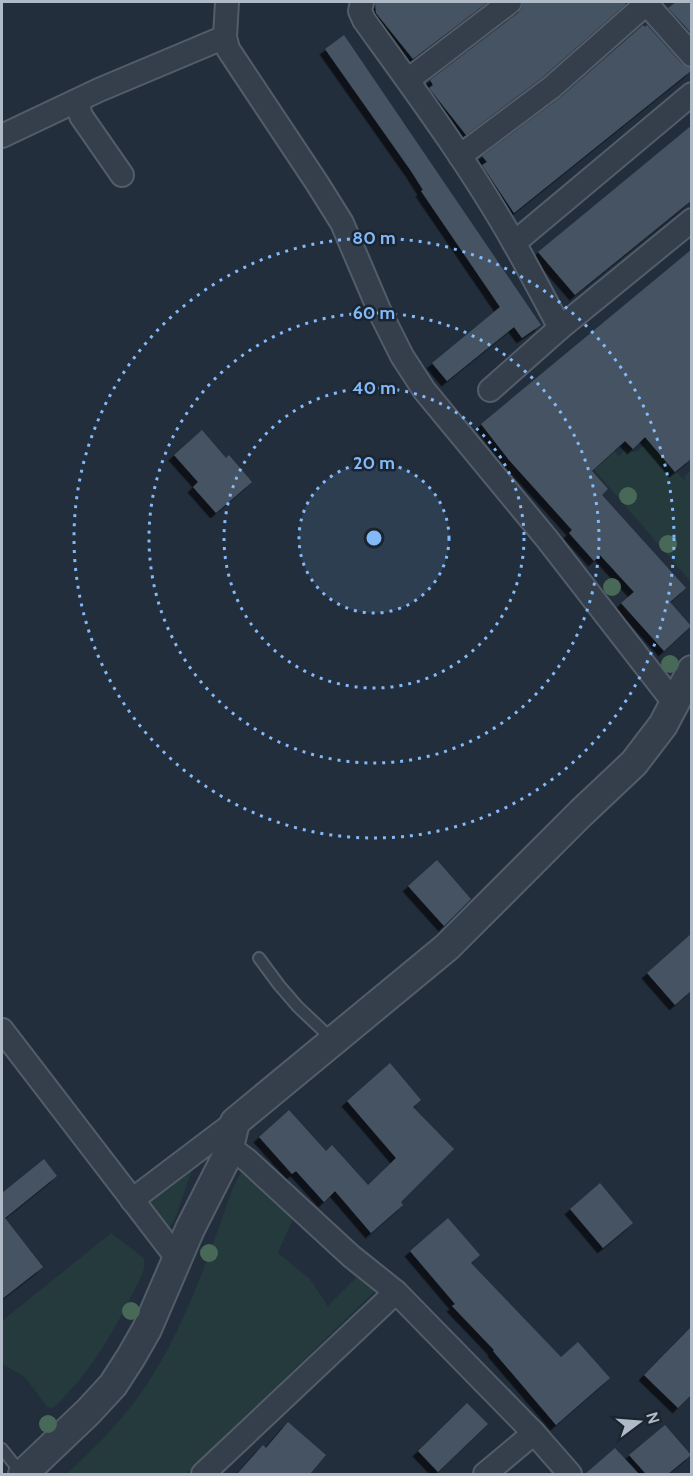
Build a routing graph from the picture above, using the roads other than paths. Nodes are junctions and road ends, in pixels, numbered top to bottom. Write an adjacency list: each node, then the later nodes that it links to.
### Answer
1 (227, 2): 5 (street)
2 (362, 2): 7 (street)
3 (510, 2): 7 (street)
4 (646, 2): 6 (street); 11 (street)
5 (225, 37): 9 (street); 18 (street)
6 (692, 55)
7 (408, 80): 11 (street)
8 (692, 94): 14 (street)
9 (77, 101): 10 (street); 12 (street)
10 (2, 136)
11 (460, 156): 14 (street)
12 (122, 175)
13 (692, 220): 15 (street)
14 (514, 243): 15 (street)
15 (560, 328): 16 (street)
16 (490, 390)
17 (692, 670): 18 (street)
18 (675, 704): 21 (street)
19 (259, 958): 21 (lane)
20 (2, 1030): 23 (street)
21 (333, 1040): 22 (street)
22 (232, 1135): 23 (street); 24 (street); 25 (street)
23 (132, 1200): 24 (street)
24 (177, 1258): 28 (street)
25 (396, 1292): 26 (street); 29 (street)
26 (534, 1433): 30 (street); 31 (street)
27 (2, 1449): 28 (lane)
28 (23, 1474)
29 (203, 1474)
30 (485, 1474)
31 (570, 1474)

